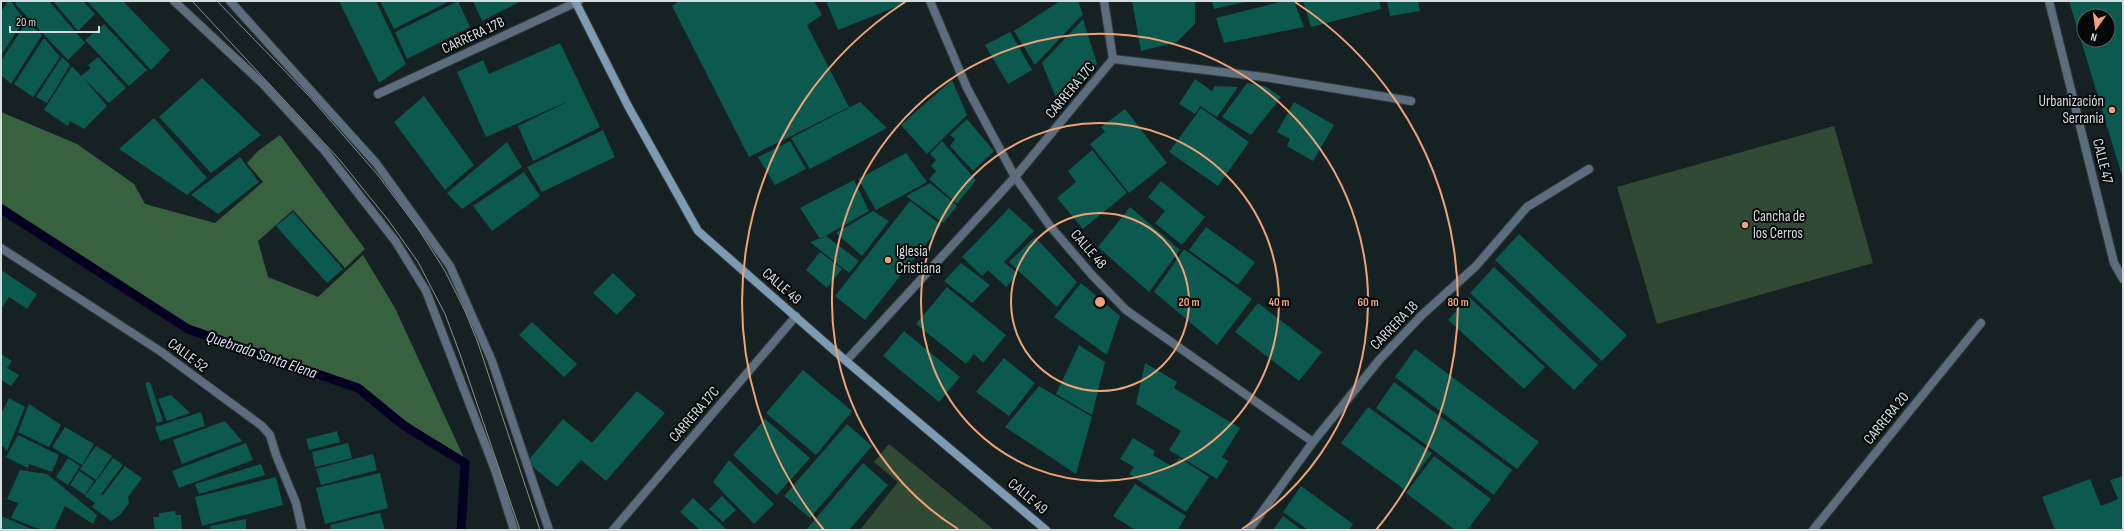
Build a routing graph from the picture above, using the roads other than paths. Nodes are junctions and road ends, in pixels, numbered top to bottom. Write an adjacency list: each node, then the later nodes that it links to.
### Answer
1 (174, 1): 19 (street)
2 (230, 1): 20 (street)
3 (577, 1): 8 (street, CARRERA 17B); 14 (main road, CALLE 49)
4 (930, 1): 11 (street, CALLE 48)
5 (1104, 1): 7 (street)
6 (2049, 1): 13 (street, CALLE 47)
7 (1114, 60): 9 (street, CARRERA 17C); 11 (street, CARRERA 17C)
8 (378, 94)
9 (1411, 101)
10 (1589, 169): 17 (street, CARRERA 18)
11 (1015, 178): 16 (street, CARRERA 17C); 17 (street, CALLE 48)
12 (1, 248): 18 (street, CALLE 52)
13 (2123, 279)
14 (796, 316): 16 (main road, CALLE 49); 21 (street, CARRERA 17C)
15 (1981, 323): 24 (street, CARRERA 20)
16 (846, 361): 22 (main road, CALLE 49)
17 (1313, 442): 23 (street, CARRERA 18)
18 (302, 530)
19 (514, 530)
20 (549, 530)
21 (613, 530)
22 (1046, 530)
23 (1249, 530)
24 (1813, 530)

